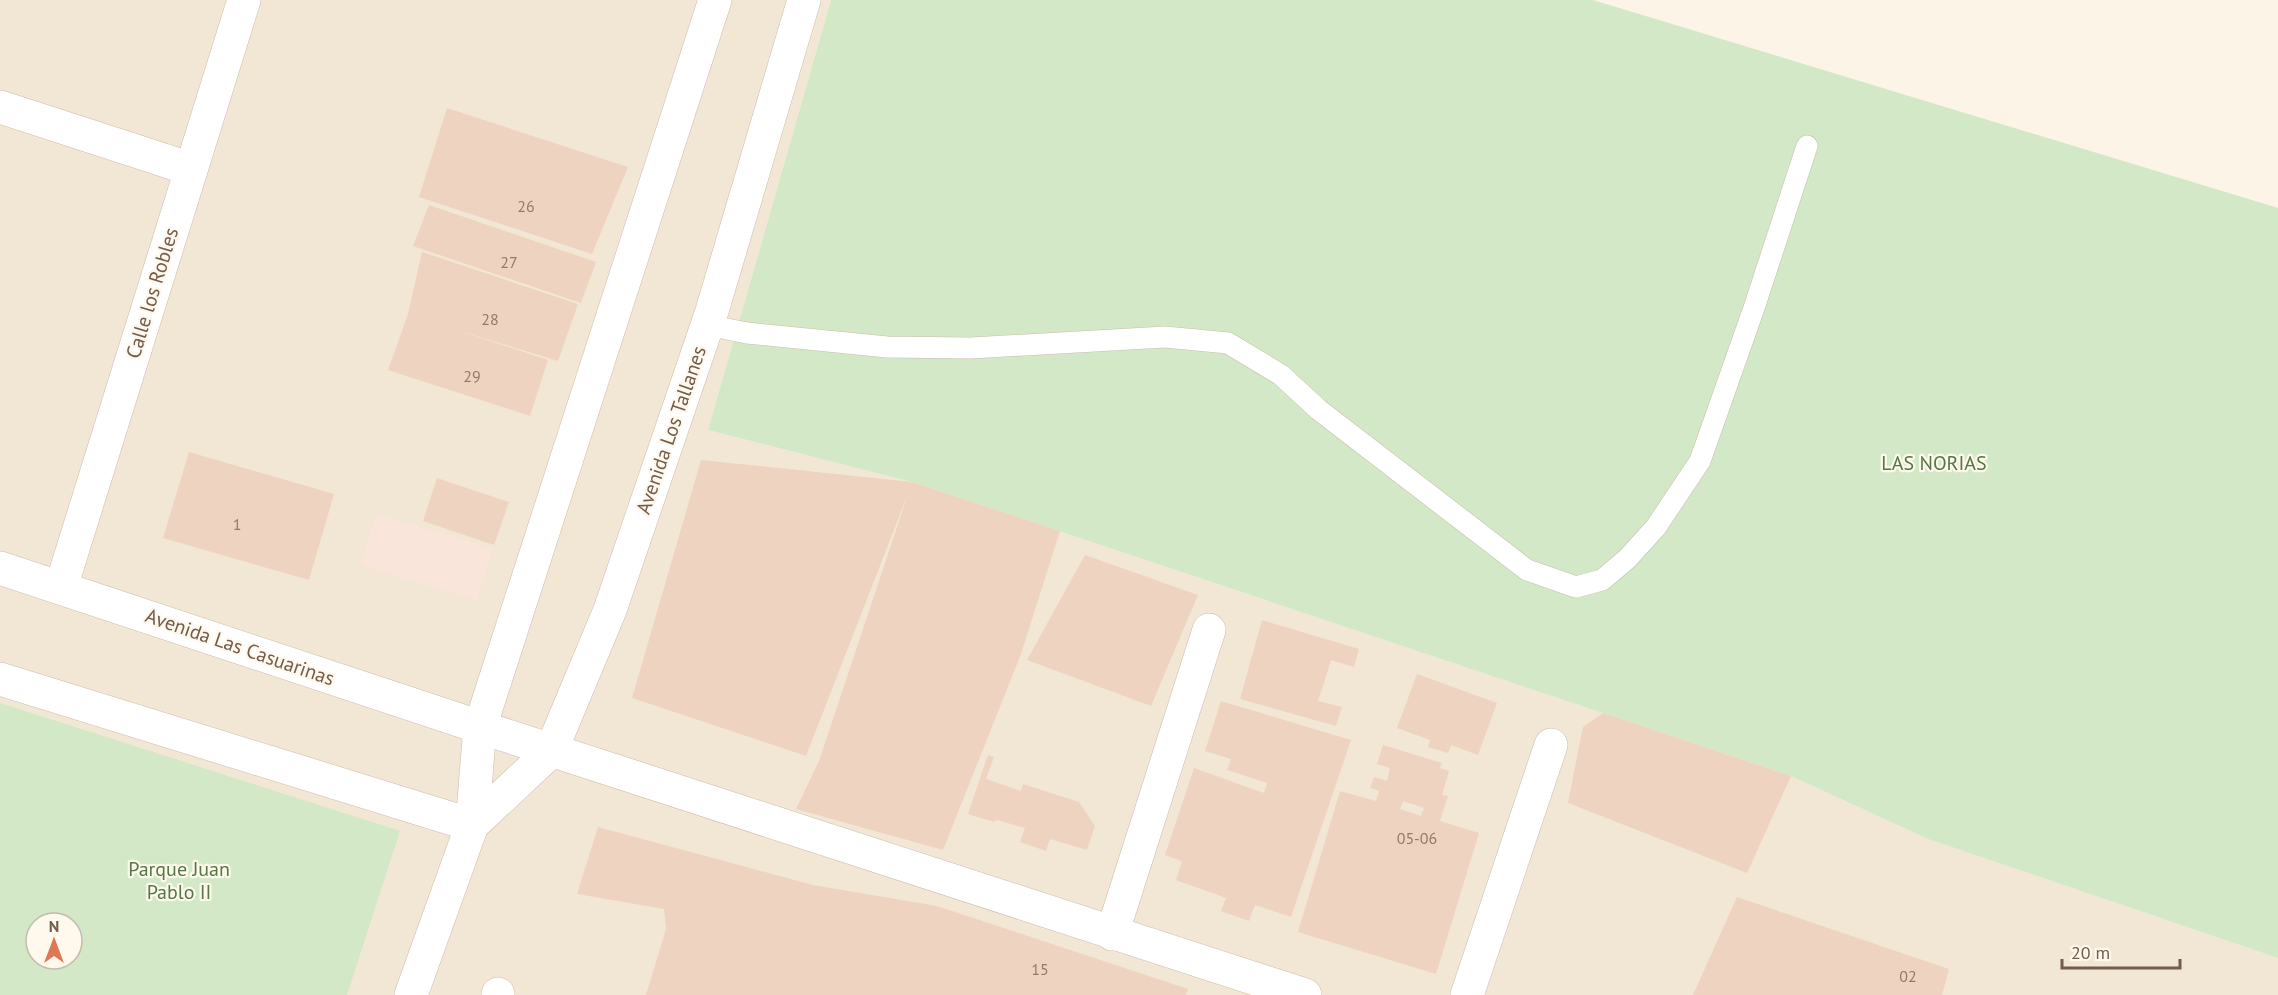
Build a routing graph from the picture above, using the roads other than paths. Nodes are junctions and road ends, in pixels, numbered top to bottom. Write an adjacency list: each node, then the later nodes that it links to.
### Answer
1 (244, 0): 6 (street, Calle los Robles)
2 (715, 0): 12 (street, Avenida Los Tallanes)
3 (804, 0): 7 (street, Avenida Los Tallanes)
4 (0, 107): 6 (street)
5 (1807, 147): 7 (lane)
6 (191, 169): 9 (street, Calle los Robles)
7 (706, 325): 14 (street, Avenida Los Tallanes)
8 (0, 568): 9 (street, Avenida Las Casuarinas)
9 (60, 587): 12 (street, Avenida Las Casuarinas)
10 (1209, 630): 16 (street)
11 (0, 679): 15 (street)
12 (480, 727): 14 (street, Avenida Las Casuarinas); 15 (street, Avenida Los Tallanes)
13 (1551, 746): 19 (street)
14 (551, 751): 15 (street, Avenida Los Tallanes); 16 (street, Avenida Las Casuarinas)
15 (472, 825): 17 (street, Avenida Los Tallanes)
16 (1112, 934): 18 (street, Avenida Las Casuarinas)
17 (411, 995)
18 (1305, 995)
19 (1467, 995)

